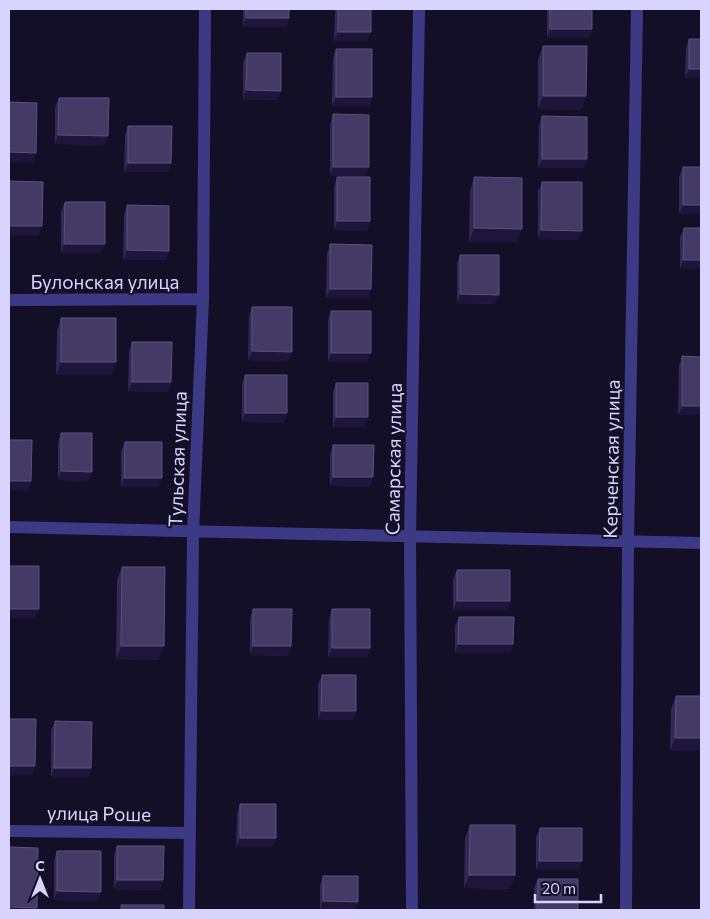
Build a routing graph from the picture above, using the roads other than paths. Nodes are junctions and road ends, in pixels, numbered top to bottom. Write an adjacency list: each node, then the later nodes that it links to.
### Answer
1 (205, 9): 4 (street, Тульская улица)
2 (419, 9): 8 (street, Самарская улица)
3 (637, 9): 9 (street, Керченская улица)
4 (202, 299): 5 (street, Булонская улица); 7 (street, Тульская улица)
5 (9, 300)
6 (9, 528): 7 (street)
7 (193, 532): 8 (street); 12 (street, Тульская улица)
8 (410, 537): 9 (street); 14 (street, Самарская улица)
9 (628, 542): 10 (street); 15 (street, Керченская улица)
10 (701, 543)
11 (9, 831): 12 (street, улица Роше)
12 (190, 833): 13 (street, Тульская улица)
13 (189, 910)
14 (412, 910)
15 (626, 910)

